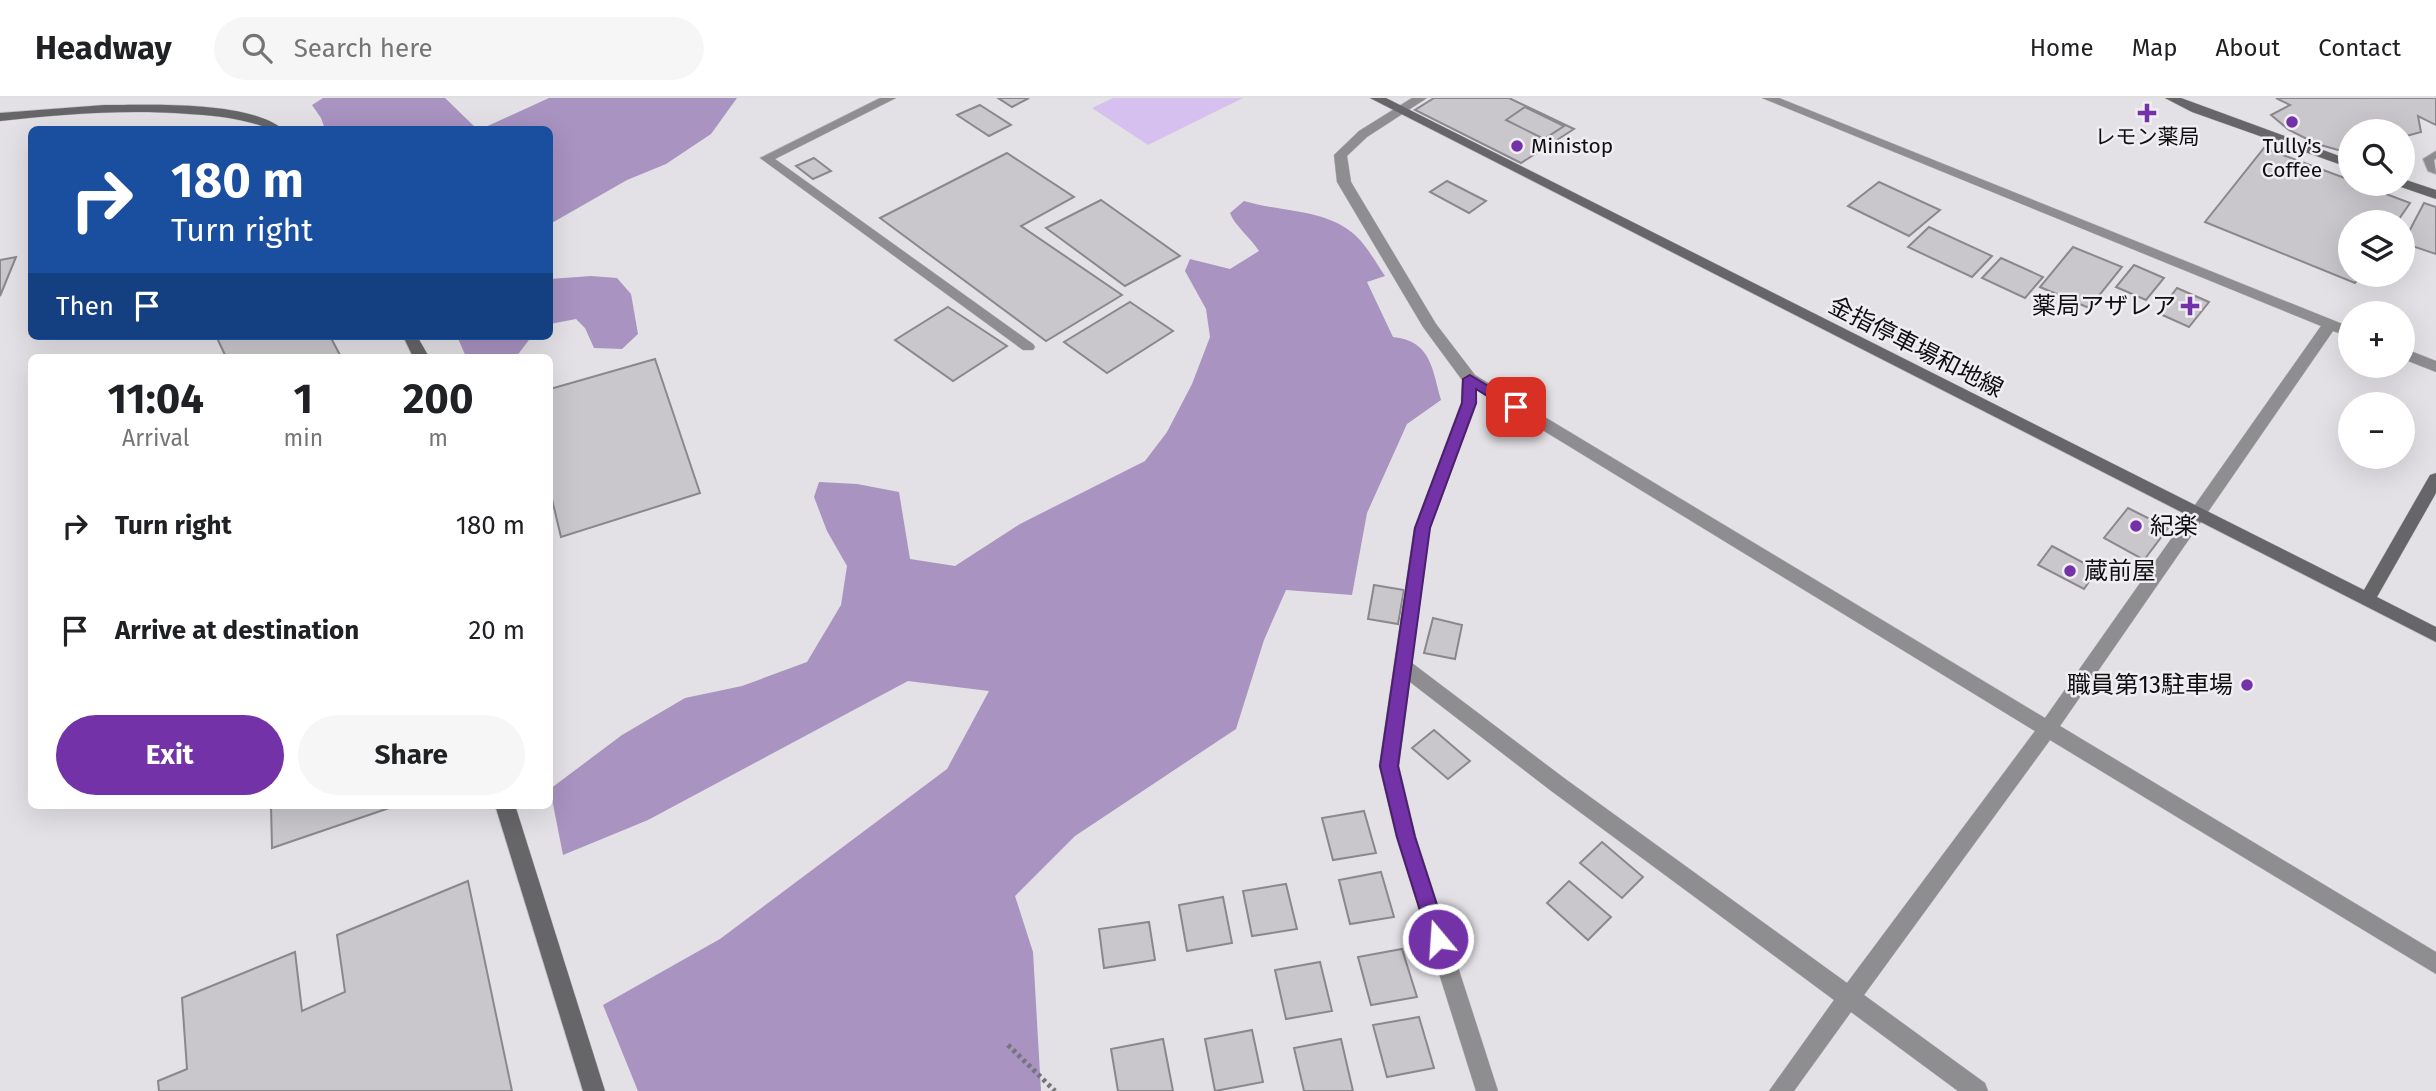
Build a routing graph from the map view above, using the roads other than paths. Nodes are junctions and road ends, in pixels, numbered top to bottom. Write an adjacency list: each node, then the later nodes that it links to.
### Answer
1 (890, 98): 16 (street)
2 (1376, 98): 6 (main road, 金指停車場和地線)
3 (1421, 98): 6 (street)
4 (1768, 98): 14 (street)
5 (2171, 98): 10 (main road)
6 (1400, 111): 19 (street); 21 (main road, 金指停車場和地線)
7 (0, 117): 8 (main road)
8 (274, 126)
9 (2436, 154): 11 (lane)
10 (2338, 160)
11 (2436, 172)
12 (2415, 187): 13 (main road)
13 (2436, 195)
14 (2330, 324): 15 (street); 21 (street)
15 (2338, 327)
16 (1028, 347)
17 (2415, 358): 18 (street)
18 (2436, 367)
19 (1470, 379): 24 (street); 25 (street)
20 (2436, 479): 22 (main road)
21 (2197, 515): 22 (main road, 金指停車場和地線); 25 (street)
22 (2367, 600): 23 (main road, 金指停車場和地線)
23 (2436, 635)
24 (1404, 667): 28 (street); 30 (street)
25 (2047, 730): 27 (street); 28 (street)
26 (506, 809): 29 (main road)
27 (2436, 964)
28 (1849, 996): 31 (street); 32 (street)
29 (594, 1091)
30 (1487, 1091)
31 (1780, 1091)
32 (1977, 1091)

